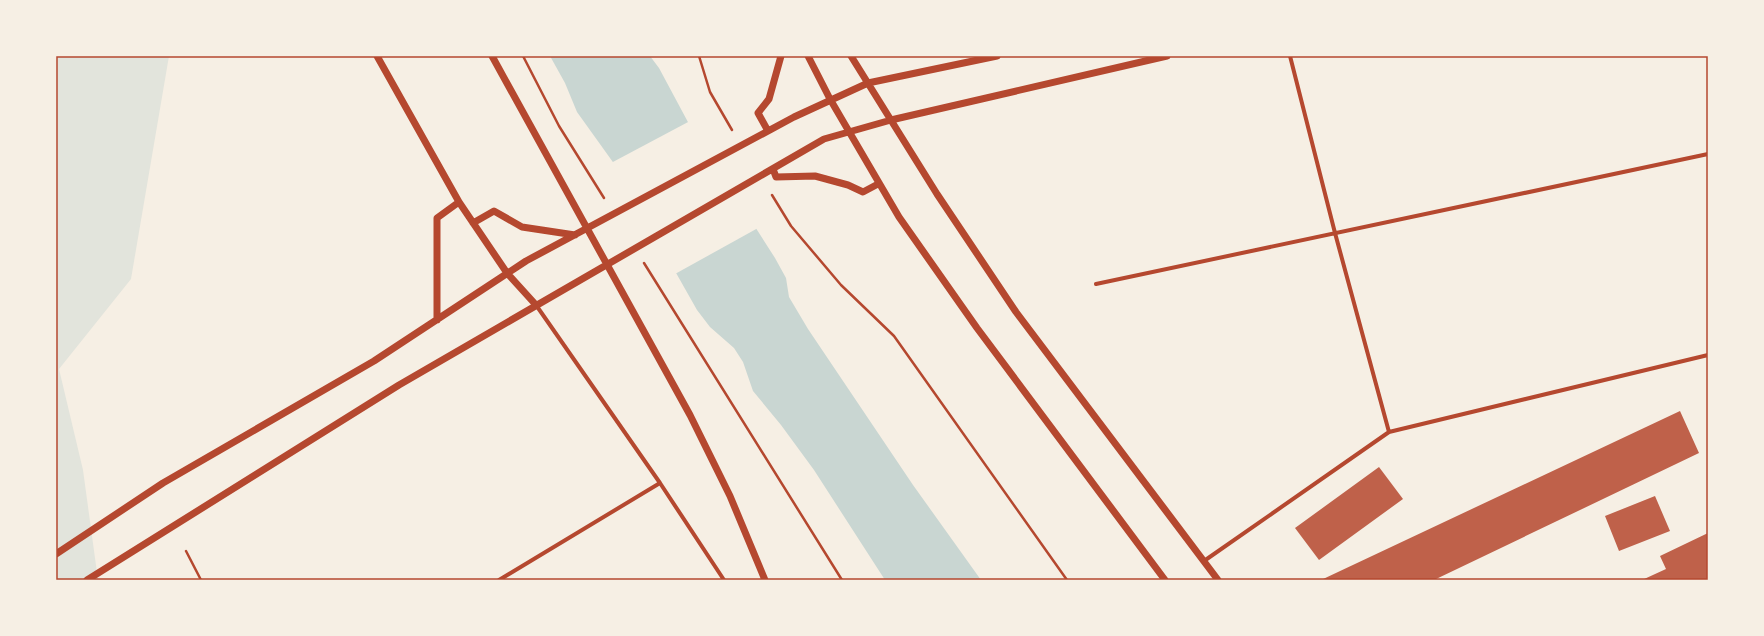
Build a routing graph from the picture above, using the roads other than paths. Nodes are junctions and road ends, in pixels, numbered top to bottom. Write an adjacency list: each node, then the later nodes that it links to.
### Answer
1 (377, 56): 17 (street)
2 (492, 56): 33 (street)
3 (781, 56): 12 (street)
4 (808, 56): 10 (street)
5 (851, 56): 9 (street)
6 (996, 56): 9 (street)
7 (1167, 56): 11 (street)
8 (1290, 56): 19 (street)
9 (868, 83): 10 (street); 11 (street)
10 (830, 99): 12 (street); 13 (street)
11 (891, 120): 13 (street); 29 (street)
12 (768, 131): 20 (street)
13 (849, 131): 15 (street); 16 (street)
14 (1708, 154): 19 (street)
15 (772, 169): 16 (street); 23 (street)
16 (878, 184): 34 (street)
17 (459, 202): 18 (street); 24 (street)
18 (474, 223): 20 (street); 21 (street)
19 (1335, 233): 22 (street); 26 (street)
20 (575, 235): 21 (street)
21 (507, 273): 23 (street); 24 (street)
22 (1096, 284)
23 (536, 305): 27 (street); 30 (street)
24 (437, 320): 28 (street)
25 (1708, 355): 26 (street)
26 (1389, 432): 29 (street)
27 (660, 483): 31 (street); 32 (street)
28 (56, 554)
29 (1204, 561): 35 (street)
30 (87, 580)
31 (499, 580)
32 (724, 580)
33 (764, 580)
34 (1165, 580)
35 (1218, 580)

